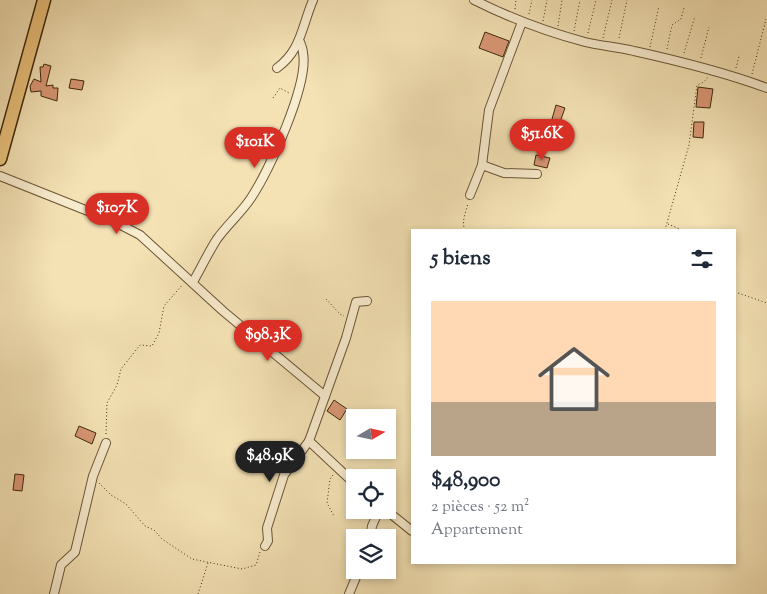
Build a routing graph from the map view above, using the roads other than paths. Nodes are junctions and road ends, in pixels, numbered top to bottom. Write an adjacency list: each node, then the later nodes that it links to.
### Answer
1 (44, 0): 8 (highway)
2 (313, 0): 5 (street)
3 (474, 0): 4 (street)
4 (525, 23): 7 (street); 9 (street)
5 (300, 42): 6 (street); 13 (street)
6 (277, 68)
7 (767, 88)
8 (0, 159)
9 (482, 164): 10 (street); 12 (street)
10 (536, 174)
11 (0, 176): 13 (street)
12 (470, 195)
13 (190, 280): 15 (street)
14 (367, 301): 15 (street)
15 (325, 396): 16 (street)
16 (309, 441): 18 (street); 21 (street)
17 (106, 442): 23 (street)
18 (346, 476)
19 (396, 518): 20 (street)
20 (411, 531)
21 (265, 546)
22 (355, 579): 24 (street)
23 (54, 594)
24 (349, 594)

